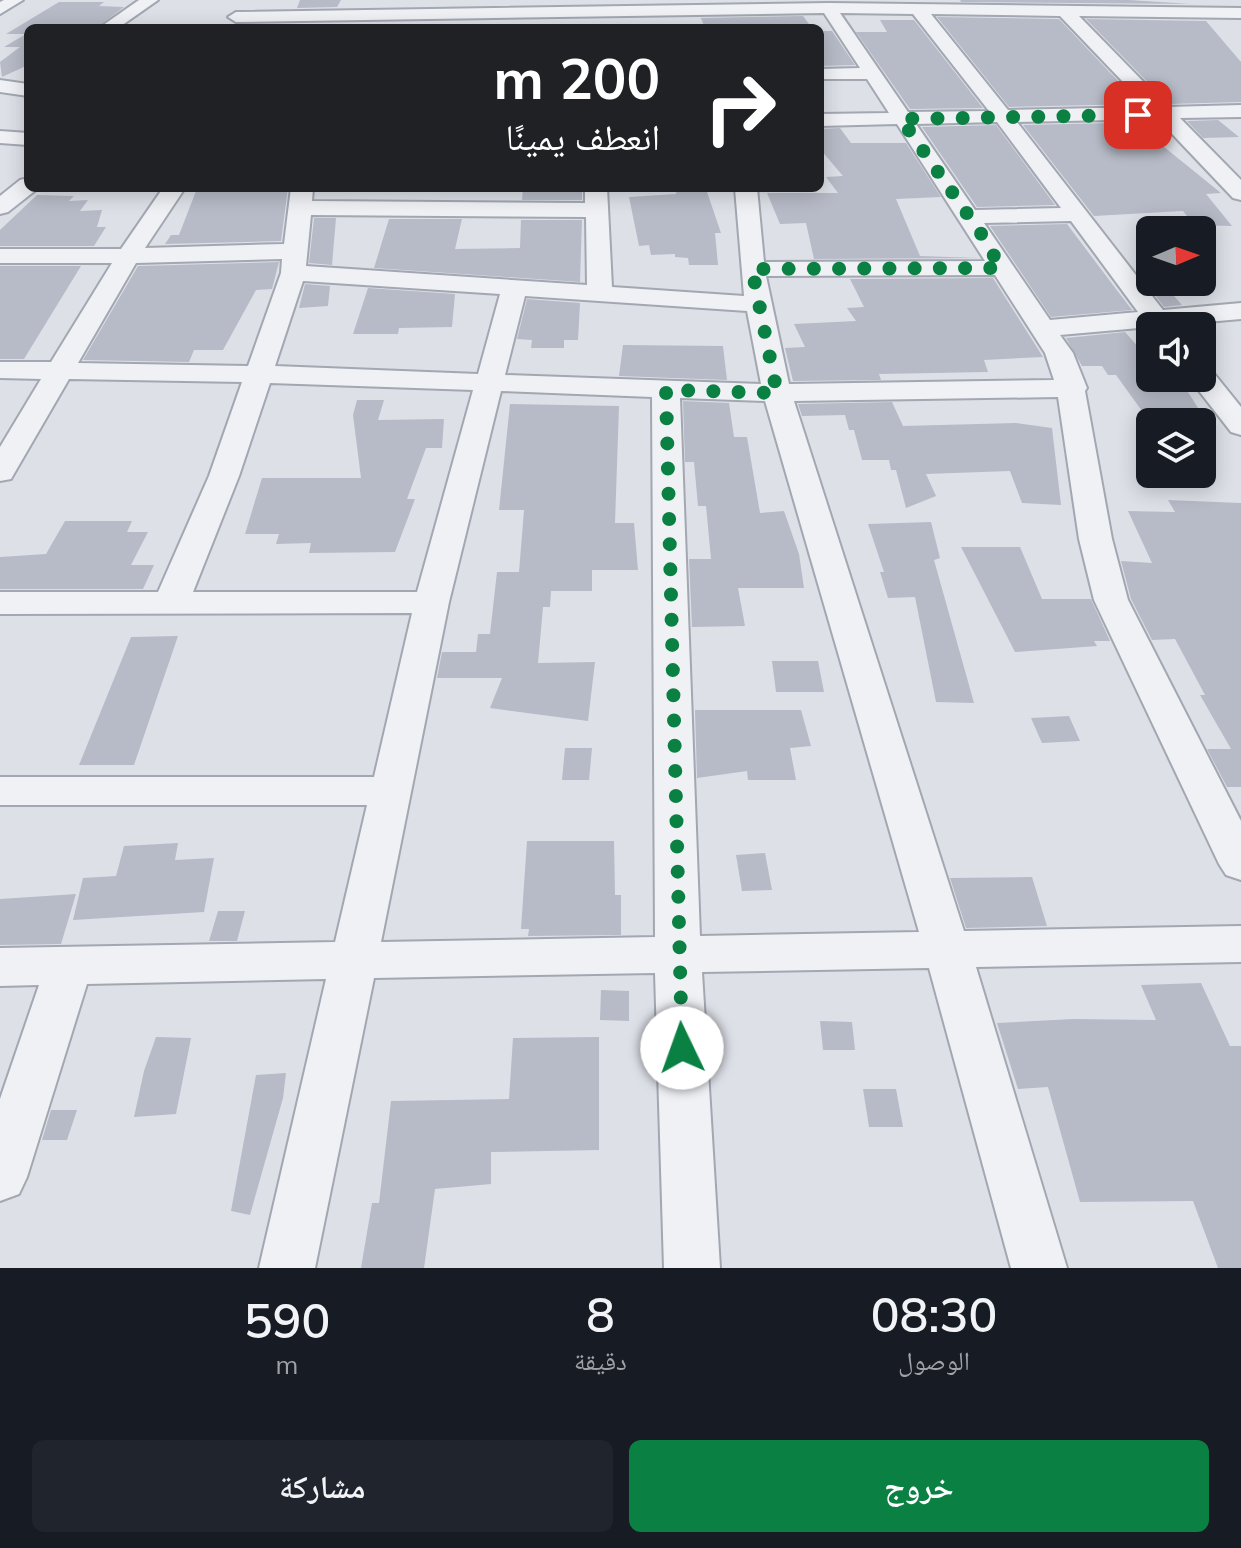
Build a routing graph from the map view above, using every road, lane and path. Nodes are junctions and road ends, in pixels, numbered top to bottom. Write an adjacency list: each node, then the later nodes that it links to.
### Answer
1 (15, 0): 10 (street)
2 (150, 0): 16 (street)
3 (258, 0): 15 (street)
4 (693, 5): 9 (street); 14 (street); 17 (street)
5 (901, 5): 6 (street); 9 (street); 24 (street)
6 (1012, 5): 8 (street)
7 (1151, 6): 8 (street); 11 (street)
8 (1068, 7): 23 (street)
9 (829, 8): 19 (street)
10 (0, 9)
11 (1201, 13): 12 (street); 18 (street)
12 (1241, 13)
13 (399, 14): 14 (street); 15 (street)
14 (537, 14)
15 (230, 23)
16 (113, 24)
17 (703, 24)
18 (1228, 30)
19 (870, 73): 20 (street); 25 (street)
20 (824, 74)
21 (1241, 111): 22 (street)
22 (1220, 112): 23 (street); 27 (street)
23 (1164, 114): 24 (street); 33 (street)
24 (1003, 117): 25 (street); 38 (street)
25 (901, 119): 26 (street); 39 (street)
26 (824, 120)
27 (1241, 128)
28 (0, 137): 29 (street)
29 (24, 139)
30 (24, 188): 37 (street)
31 (171, 192): 41 (street)
32 (746, 192): 44 (street)
33 (1241, 193)
34 (302, 198): 35 (street); 42 (street)
35 (513, 198): 36 (street)
36 (596, 199): 46 (street)
37 (0, 207)
38 (1076, 214): 39 (street); 48 (street)
39 (969, 217): 43 (street)
40 (0, 256): 41 (street)
41 (128, 256): 42 (street); 53 (street)
42 (294, 262): 45 (street); 54 (street)
43 (1001, 268): 44 (street); 51 (street)
44 (754, 287): 46 (street); 59 (street)
45 (514, 288): 46 (street); 55 (street)
46 (600, 294)
47 (1241, 311): 49 (street)
48 (1150, 312)
49 (1216, 314)
50 (1136, 323): 51 (street)
51 (1045, 328): 56 (street)
52 (0, 370): 53 (street)
53 (58, 370): 54 (street); 61 (street)
54 (259, 374): 55 (street); 64 (street)
55 (489, 384): 57 (street); 62 (street)
56 (1073, 388): 59 (street); 67 (street)
57 (666, 390): 59 (street); 70 (street)
58 (1214, 392): 60 (street)
59 (777, 393): 69 (street)
60 (1241, 426)
61 (0, 472)
62 (432, 602): 64 (street); 66 (street)
63 (0, 603): 64 (street)
64 (171, 603)
65 (0, 791): 66 (street)
66 (393, 791): 71 (street)
67 (1241, 864)
68 (1241, 944): 69 (street)
69 (948, 952): 70 (street); 77 (street)
70 (678, 954): 71 (street); 76 (street)
71 (353, 959): 72 (street); 75 (street)
72 (69, 966): 73 (street); 74 (street)
73 (0, 967)
74 (0, 1177)
75 (287, 1268)
76 (692, 1268)
77 (1039, 1268)

